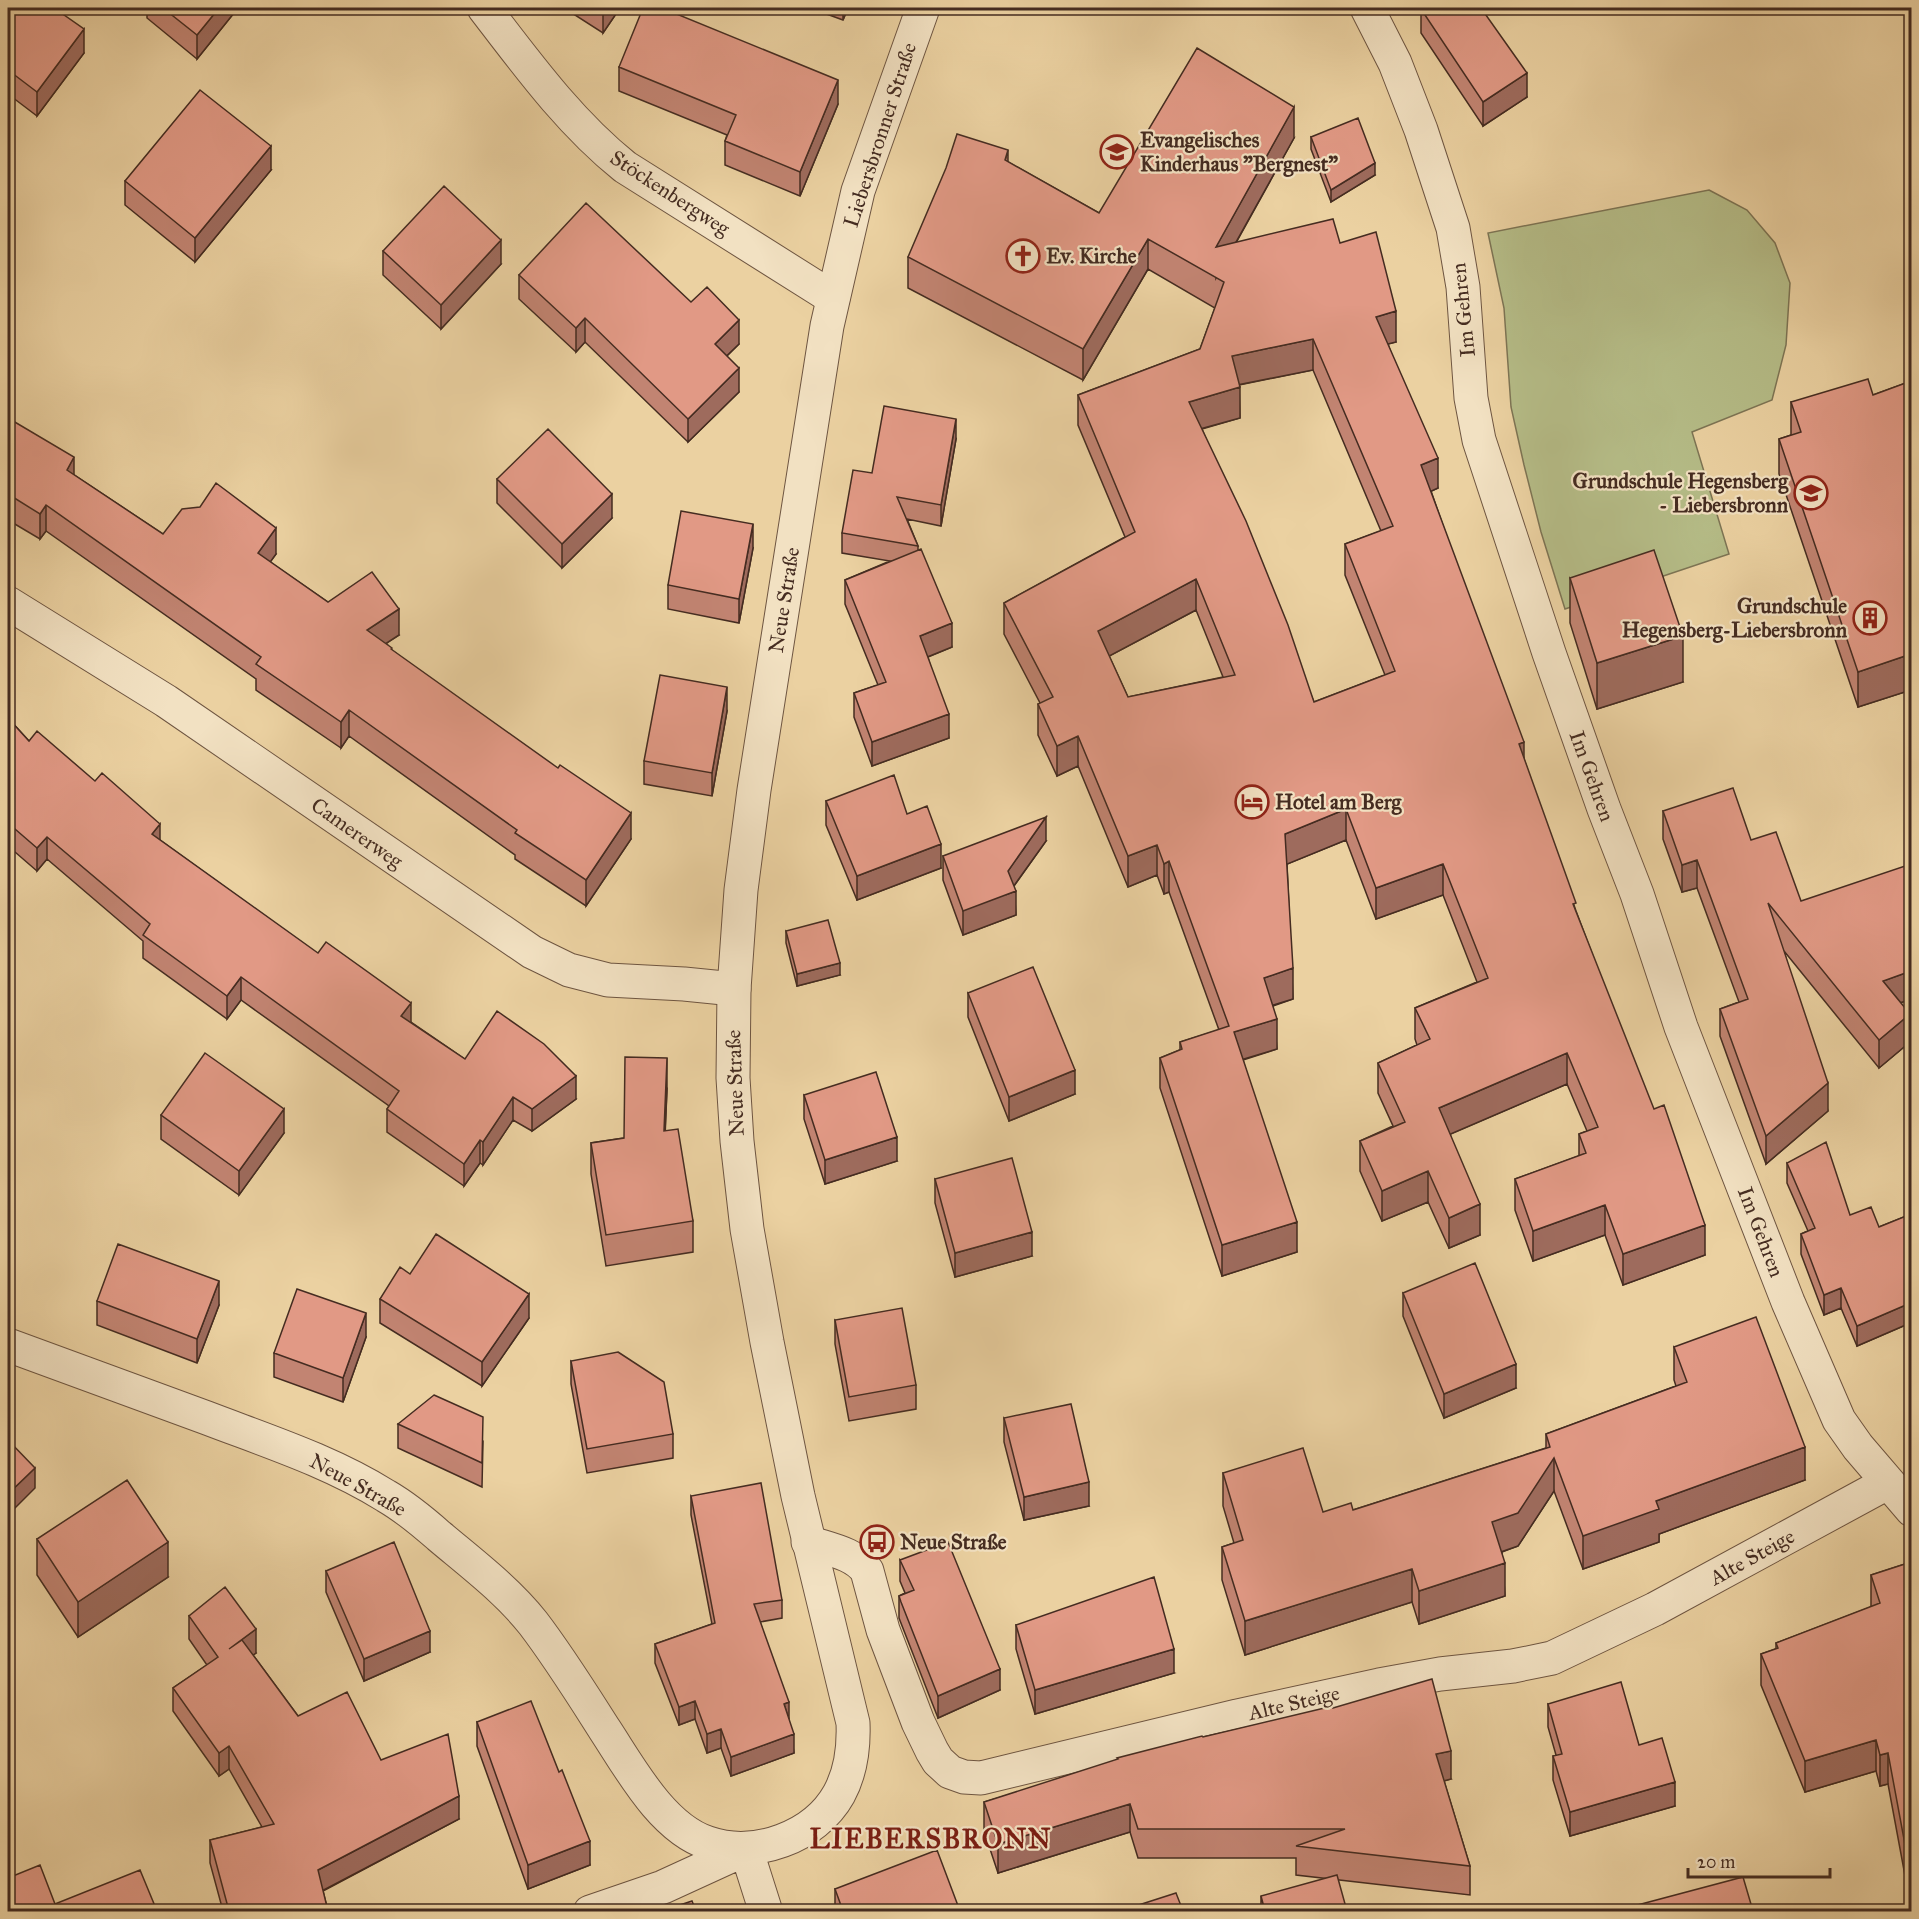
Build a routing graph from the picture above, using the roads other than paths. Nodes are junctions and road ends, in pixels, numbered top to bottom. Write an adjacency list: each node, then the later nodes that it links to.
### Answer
1 (484, 8): 4 (street, Stöckenbergweg)
2 (923, 8): 4 (street, Liebersbronner Straße)
3 (1368, 8): 8 (street, Im Gehren)
4 (833, 298): 6 (street, Neue Straße)
5 (8, 603): 6 (street, Camererweg)
6 (734, 989): 10 (street, Neue Straße)
7 (8, 1345): 11 (street, Neue Straße)
8 (1887, 1483): 9 (street, Im Gehren); 10 (street, Alte Steige)
9 (1911, 1510)
10 (808, 1542): 11 (street, Neue Straße)
11 (746, 1849): 12 (street); 13 (street)
12 (590, 1911)
13 (766, 1911)

